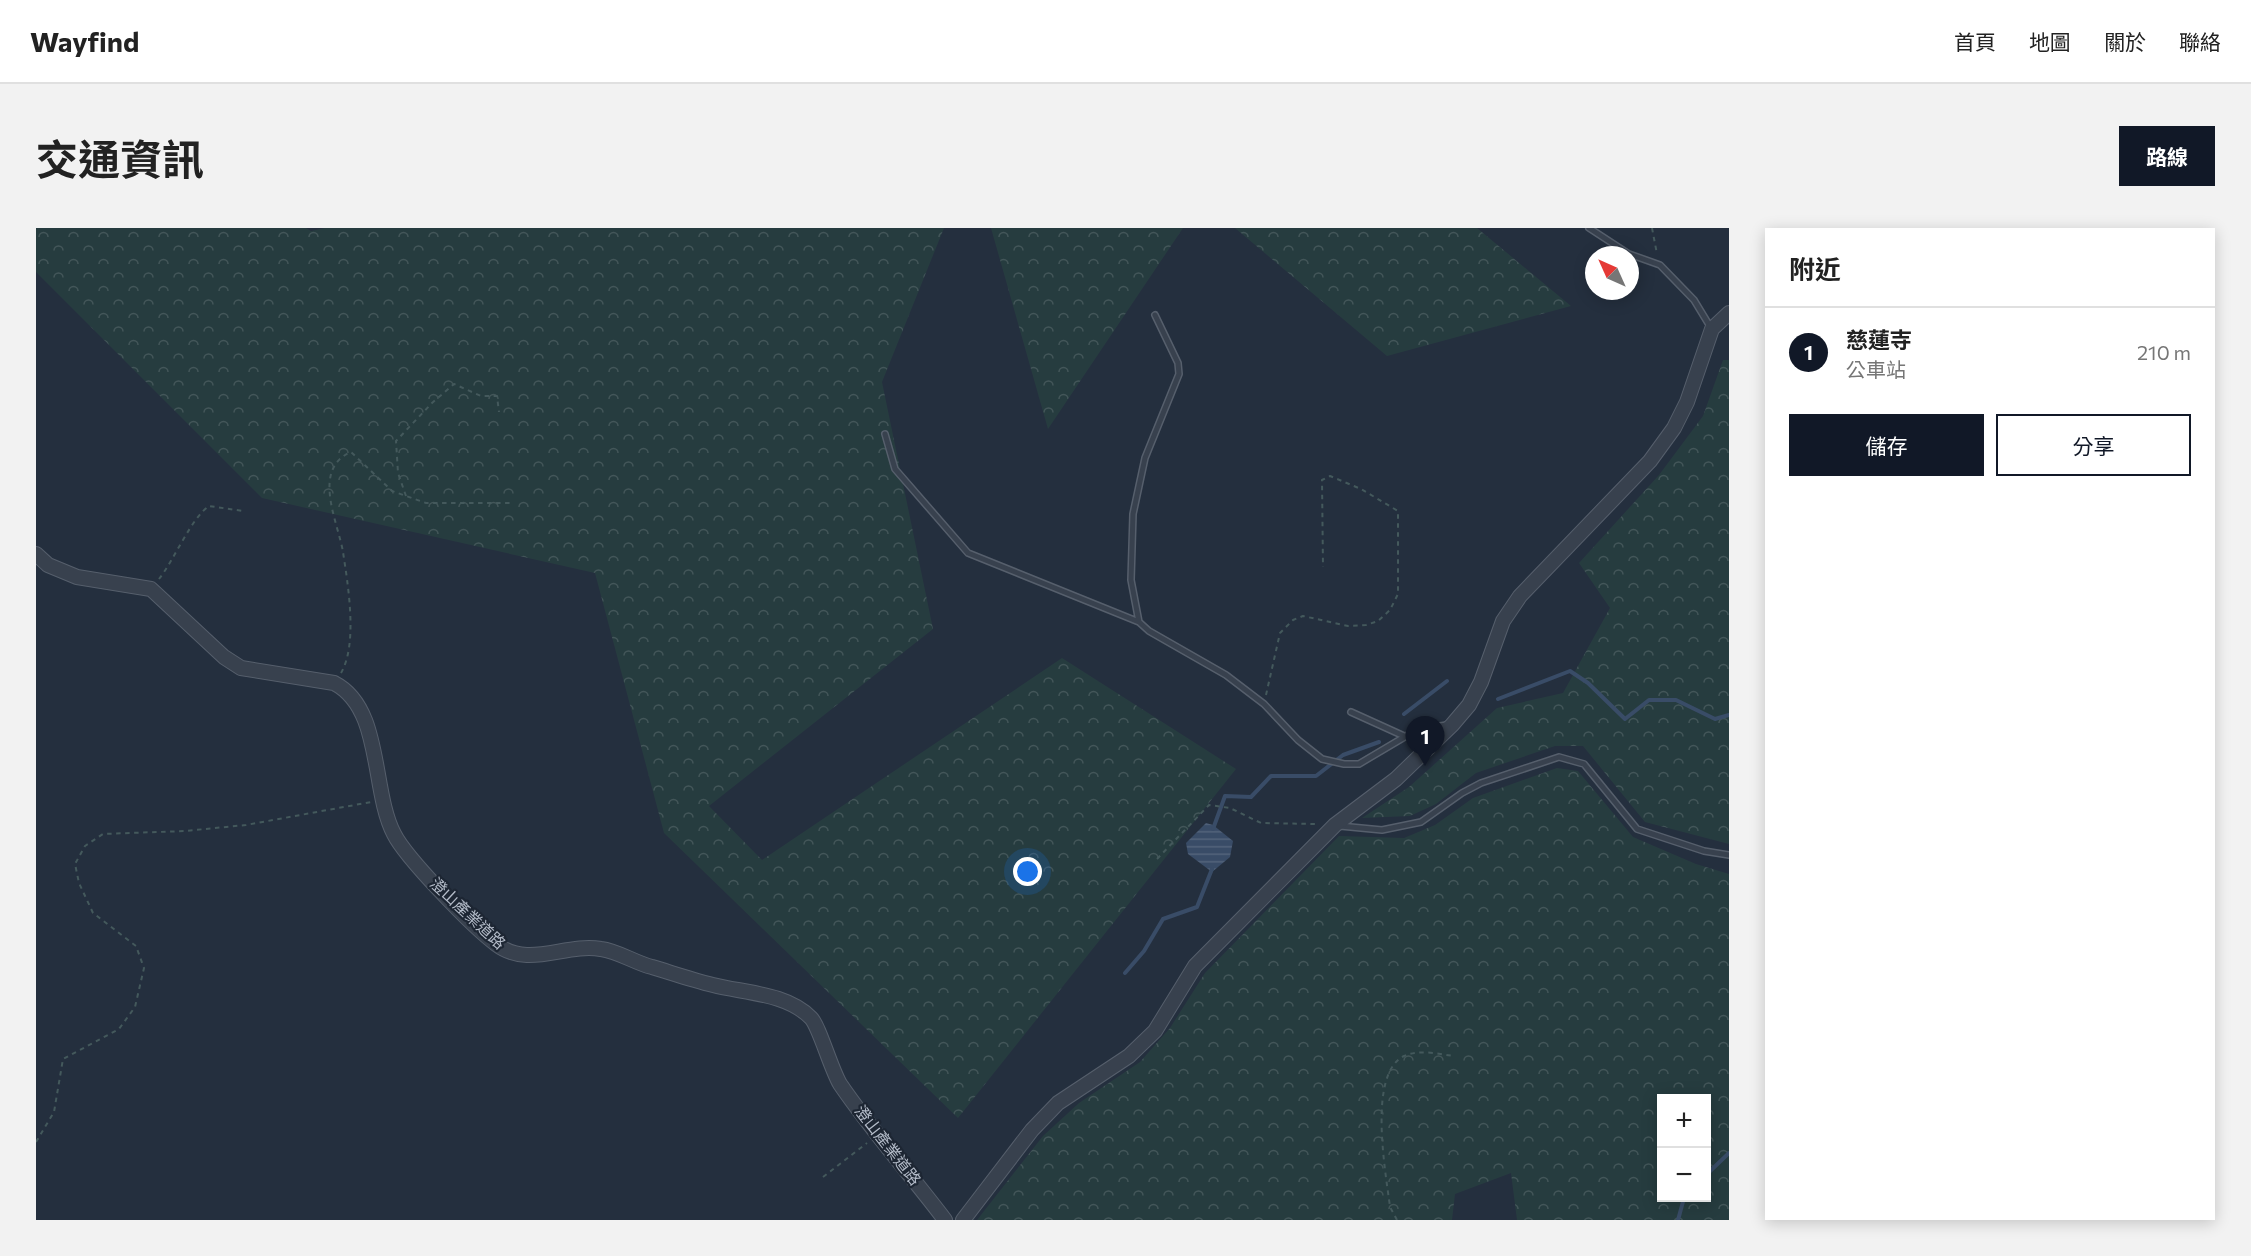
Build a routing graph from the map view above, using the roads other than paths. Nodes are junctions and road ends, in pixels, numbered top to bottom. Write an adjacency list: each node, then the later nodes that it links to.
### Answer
1 (1589, 228): 4 (lane)
2 (1729, 313): 4 (street)
3 (1155, 315): 7 (lane)
4 (1712, 329): 9 (street)
5 (885, 434): 7 (lane)
6 (36, 554): 13 (street, 澄山產業道路)
7 (1139, 622): 10 (lane)
8 (1351, 712): 10 (lane)
9 (1452, 724): 10 (lane); 11 (street)
10 (1404, 736)
11 (1335, 825): 12 (lane); 14 (street)
12 (1729, 855)
13 (945, 1220)
14 (963, 1220)

